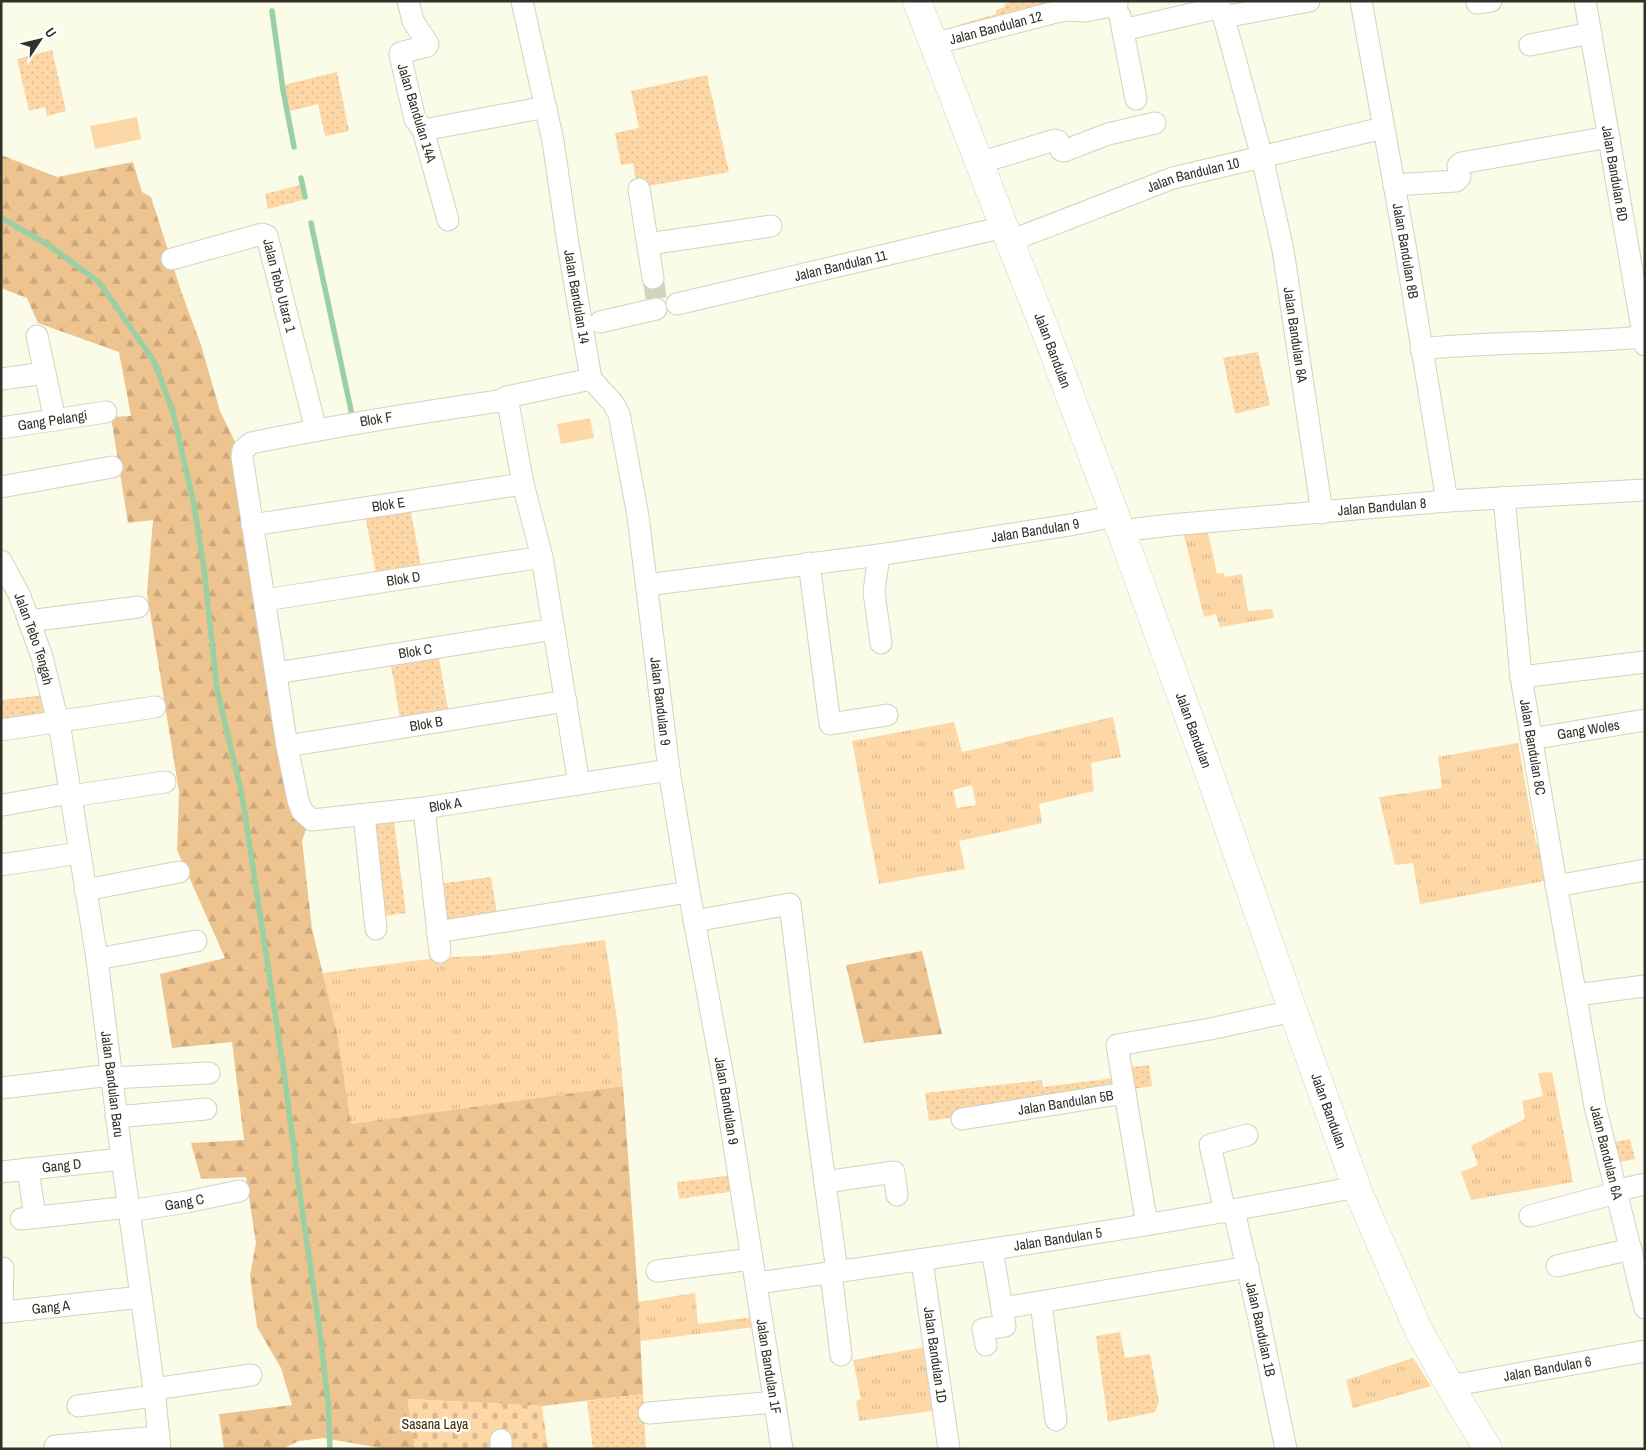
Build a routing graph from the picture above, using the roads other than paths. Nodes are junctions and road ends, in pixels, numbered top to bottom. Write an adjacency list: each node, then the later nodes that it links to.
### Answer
1 (408, 1): 17 (street, Jalan Bandulan 14A)
2 (522, 1): 14 (street, Jalan Bandulan 14)
3 (917, 1): 11 (main road, Jalan Bandulan)
4 (1310, 1): 8 (street)
5 (1360, 1): 16 (street, Jalan Bandulan 8B)
6 (1585, 1): 10 (street, Jalan Bandulan 8D)
7 (1117, 3): 9 (street); 11 (street, Jalan Bandulan 12)
8 (1224, 17): 9 (street); 19 (street, Jalan Bandulan 8A)
9 (1123, 30): 13 (street)
10 (1591, 33): 12 (street); 18 (street, Jalan Bandulan 8D)
11 (933, 44): 20 (main road, Jalan Bandulan)
12 (1530, 45)
13 (1136, 99)
14 (546, 107): 17 (street); 31 (street, Jalan Bandulan 14)
15 (1155, 123): 20 (street)
16 (1383, 128): 19 (street, Jalan Bandulan 10); 21 (street, Jalan Bandulan 8B)
17 (423, 130): 23 (street, Jalan Bandulan 14A)
18 (1609, 138): 21 (street); 33 (street, Jalan Bandulan 8D)
19 (1262, 157): 25 (street, Jalan Bandulan 10); 49 (street, Jalan Bandulan 8A)
20 (979, 163): 25 (main road, Jalan Bandulan)
21 (1394, 185): 34 (street, Jalan Bandulan 8B)
22 (639, 189): 26 (street)
23 (448, 220)
24 (770, 226): 26 (street)
25 (1007, 234): 29 (street, Jalan Bandulan 11); 50 (main road, Jalan Bandulan)
26 (648, 244): 28 (street)
27 (172, 259): 42 (street, Jalan Tebo Utara 1)
28 (653, 278)
29 (677, 304)
30 (656, 309): 31 (street)
31 (589, 324): 37 (street, Jalan Bandulan 14)
32 (37, 336): 35 (street)
33 (1644, 341): 34 (street)
34 (1421, 349): 48 (street, Jalan Bandulan 8B)
35 (45, 373): 36 (street); 40 (street)
36 (1, 379)
37 (591, 379): 38 (street, Blok F); 56 (street)
38 (506, 397): 42 (street, Blok F); 44 (street)
39 (106, 412): 40 (street, Gang Pelangi)
40 (55, 420): 41 (street, Gang Pelangi)
41 (1, 428)
42 (316, 430): 51 (street, Blok F)
43 (112, 467): 45 (street)
44 (523, 484): 51 (street, Blok E); 53 (street)
45 (1, 487)
46 (1645, 490): 47 (street, Jalan Bandulan 8)
47 (1504, 497): 48 (street, Jalan Bandulan 8); 64 (street, Jalan Bandulan 8C)
48 (1447, 501): 49 (street, Jalan Bandulan 8)
49 (1322, 513): 50 (street, Jalan Bandulan 8)
50 (1118, 523): 52 (street, Jalan Bandulan 9); 93 (main road, Jalan Bandulan)
51 (252, 525): 57 (street)
52 (879, 555): 55 (street, Jalan Bandulan 9); 61 (street)
53 (542, 557): 57 (street, Blok D); 60 (street)
54 (1, 561): 59 (street, Jalan Tebo Tengah)
55 (809, 564): 56 (street, Jalan Bandulan 9); 67 (street)
56 (647, 585): 73 (street, Jalan Bandulan 9)
57 (264, 600): 63 (street)
58 (138, 607): 59 (street)
59 (29, 621): 69 (street, Jalan Tebo Tengah)
60 (554, 629): 63 (street, Blok C); 65 (street)
61 (881, 643)
62 (1645, 662): 64 (street)
63 (276, 673): 72 (street)
64 (1522, 677): 71 (street, Jalan Bandulan 8C)
65 (566, 701): 72 (street, Blok B); 75 (street)
66 (155, 707): 69 (street)
67 (886, 715)
68 (1645, 720): 71 (street, Gang Woles)
69 (58, 721): 70 (street); 76 (street, Jalan Bandulan Baru)
70 (1, 730)
71 (1531, 739): 84 (street, Jalan Bandulan 8C)
72 (288, 746): 79 (street, Blok A)
73 (669, 770): 75 (street, Blok A); 86 (street, Jalan Bandulan 9)
74 (165, 782): 76 (street)
75 (579, 784): 78 (street, Blok A)
76 (70, 794): 77 (street); 80 (street, Jalan Bandulan Baru)
77 (3, 805)
78 (424, 808): 79 (street, Blok A); 86 (street)
79 (364, 815): 88 (street)
80 (79, 853): 81 (street); 85 (street, Jalan Bandulan Baru)
81 (1, 865)
82 (1645, 870): 84 (street)
83 (179, 872): 85 (street)
84 (1556, 886): 92 (street, Jalan Bandulan 8C)
85 (85, 890): 90 (street, Jalan Bandulan Baru)
86 (689, 892): 87 (street, Jalan Bandulan 9)
87 (694, 921): 105 (street); 117 (street, Jalan Bandulan 9)
88 (376, 929)
89 (196, 941): 90 (street)
90 (97, 959): 95 (street, Jalan Bandulan Baru)
91 (1645, 986): 92 (street)
92 (1576, 995): 109 (street, Jalan Bandulan 6A)
93 (1293, 1011): 97 (street); 107 (main road, Jalan Bandulan)
94 (209, 1073): 95 (street)
95 (111, 1076): 96 (street); 99 (street, Jalan Bandulan Baru)
96 (1, 1088)
97 (1125, 1093): 100 (street, Jalan Bandulan 5B); 114 (street, Jalan Bandulan 5B)
98 (206, 1109): 99 (street)
99 (116, 1117): 102 (street, Jalan Bandulan Baru)
100 (962, 1119)
101 (1247, 1135): 112 (street, Jalan Bandulan 1B)
102 (122, 1159): 103 (street, Gang D); 111 (street, Jalan Bandulan Baru)
103 (28, 1169): 104 (street, Gang D); 111 (street, Gang C)
104 (1, 1172)
105 (825, 1182): 110 (street); 123 (street)
106 (1645, 1184): 109 (street)
107 (1356, 1186): 112 (street, Jalan Bandulan 5); 133 (main road, Jalan Bandulan)
108 (239, 1191): 111 (street, Gang C)
109 (1616, 1192): 113 (street); 116 (street, Jalan Bandulan 6A)
110 (898, 1195)
111 (129, 1209): 125 (street, Jalan Bandulan Baru)
112 (1230, 1211): 114 (street, Jalan Bandulan 5); 121 (street, Jalan Bandulan 1B)
113 (1530, 1216)
114 (1147, 1225): 115 (street, Jalan Bandulan 5)
115 (992, 1250): 118 (street, Jalan Bandulan 5); 127 (street)
116 (1637, 1256): 119 (street); 128 (street, Jalan Bandulan 6A)
117 (752, 1259): 122 (street); 124 (street, Jalan Bandulan 9)
118 (922, 1261): 123 (street, Jalan Bandulan 5); 142 (street, Jalan Bandulan 1D)
119 (1557, 1266)
120 (2, 1268): 125 (street, Gang A)
121 (1248, 1268): 126 (street); 143 (street, Jalan Bandulan 1B)
122 (657, 1271)
123 (834, 1272): 124 (street, Jalan Bandulan 5); 131 (street)
124 (757, 1283): 135 (street, Jalan Bandulan 1F)
125 (141, 1297): 134 (street, Jalan Bandulan Baru)
126 (1041, 1303): 127 (street); 138 (street)
127 (1003, 1308): 129 (street)
128 (1645, 1308)
129 (986, 1346)
130 (1645, 1351): 133 (street, Jalan Bandulan 6)
131 (841, 1355)
132 (251, 1375): 134 (street)
133 (1450, 1386): 144 (main road, Jalan Bandulan)
134 (154, 1392): 136 (street); 139 (street, Jalan Bandulan Baru)
135 (775, 1402): 137 (street); 141 (street, Jalan Bandulan 1F)
136 (78, 1406)
137 (649, 1413)
138 (1056, 1420)
139 (159, 1443): 140 (street)
140 (55, 1446)
141 (782, 1449)
142 (950, 1449)
143 (1286, 1449)
144 (1488, 1449)

